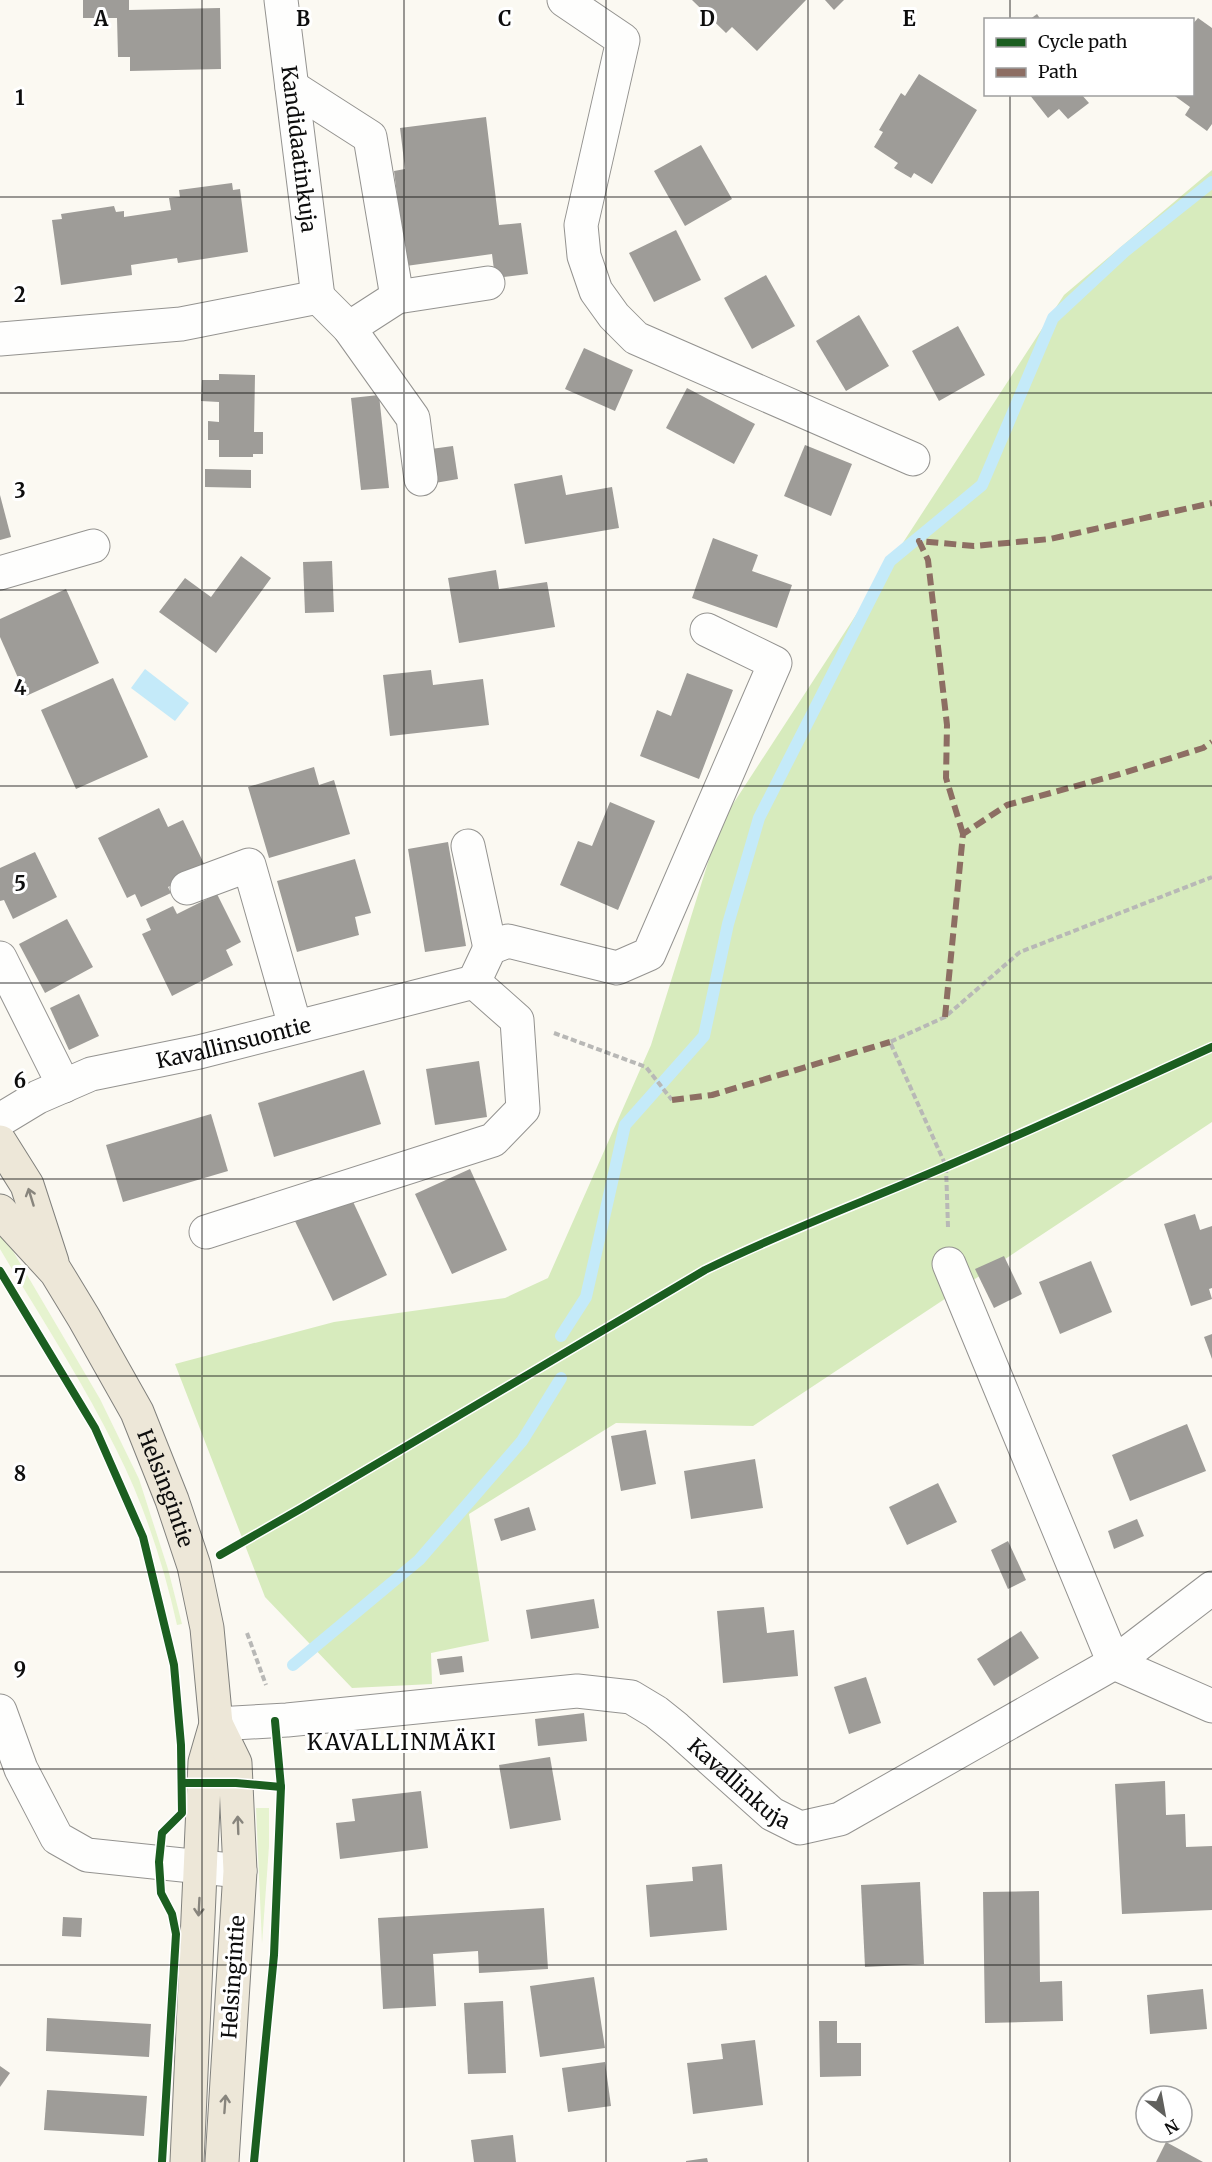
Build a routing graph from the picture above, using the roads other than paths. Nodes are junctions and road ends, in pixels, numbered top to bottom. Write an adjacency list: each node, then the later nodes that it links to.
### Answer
1 (281, 0): 3 (street, Kandidaatinkuja)
2 (564, 0): 9 (street)
3 (292, 87): 5 (street, Kandidaatinkuja); 6 (street)
4 (488, 283): 6 (street)
5 (318, 297): 7 (street); 8 (street)
6 (397, 297): 7 (street)
7 (349, 328): 10 (street)
8 (0, 339)
9 (913, 459)
10 (421, 479)
11 (93, 546): 12 (street)
12 (0, 573)
13 (706, 630): 16 (street)
14 (468, 846): 16 (street)
15 (188, 888): 19 (street)
16 (490, 948): 18 (street)
17 (0, 958): 20 (street)
18 (474, 982): 19 (street, Kavallinsuontie); 24 (street)
19 (296, 1026): 20 (street, Kavallinsuontie)
20 (64, 1086): 21 (street, Kavallinsuontie)
21 (0, 1120)
22 (0, 1142): 26 (main road, Helsingintie, one-way to 22)
23 (0, 1211): 26 (main road, Helsingintie)
24 (206, 1232)
25 (950, 1264): 28 (street)
26 (56, 1272): 31 (main road, Helsingintie)
27 (1212, 1588): 28 (street, Kavallinkuja)
28 (1114, 1663): 29 (street); 31 (street, Kavallinkuja)
29 (1212, 1706)
30 (0, 1711): 32 (street)
31 (216, 1724): 32 (main road, Helsingintie); 33 (main road, Helsingintie, one-way to 31)
32 (201, 1867): 33 (street); 34 (main road, Helsingintie, one-way to 34)
33 (240, 1871): 35 (main road, Helsingintie, one-way to 33)
34 (187, 2162)
35 (222, 2162)

